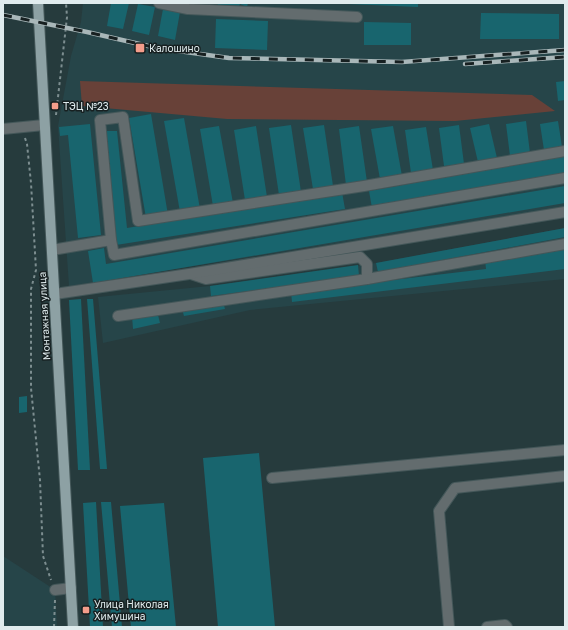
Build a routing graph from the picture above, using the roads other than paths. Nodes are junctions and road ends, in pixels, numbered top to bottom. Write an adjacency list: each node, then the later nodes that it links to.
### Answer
1 (38, 3): 4 (main road, Монтажная улица)
2 (159, 3): 3 (lane)
3 (357, 17)
4 (44, 125): 5 (lane); 11 (main road, Монтажная улица)
5 (3, 129)
6 (565, 151): 9 (lane)
7 (565, 178): 9 (lane)
8 (565, 212): 12 (lane)
9 (111, 240): 11 (lane)
10 (565, 244): 13 (lane)
11 (52, 250): 14 (main road, Монтажная улица)
12 (189, 274): 13 (lane); 14 (lane)
13 (367, 278): 15 (lane)
14 (55, 294): 19 (main road, Монтажная улица)
15 (118, 316)
16 (565, 450): 18 (lane)
17 (565, 476): 22 (lane)
18 (272, 478)
19 (71, 588): 20 (lane); 21 (main road, Монтажная улица)
20 (55, 590)
21 (73, 627)
22 (449, 627)
23 (487, 627): 24 (lane)
24 (507, 627)

